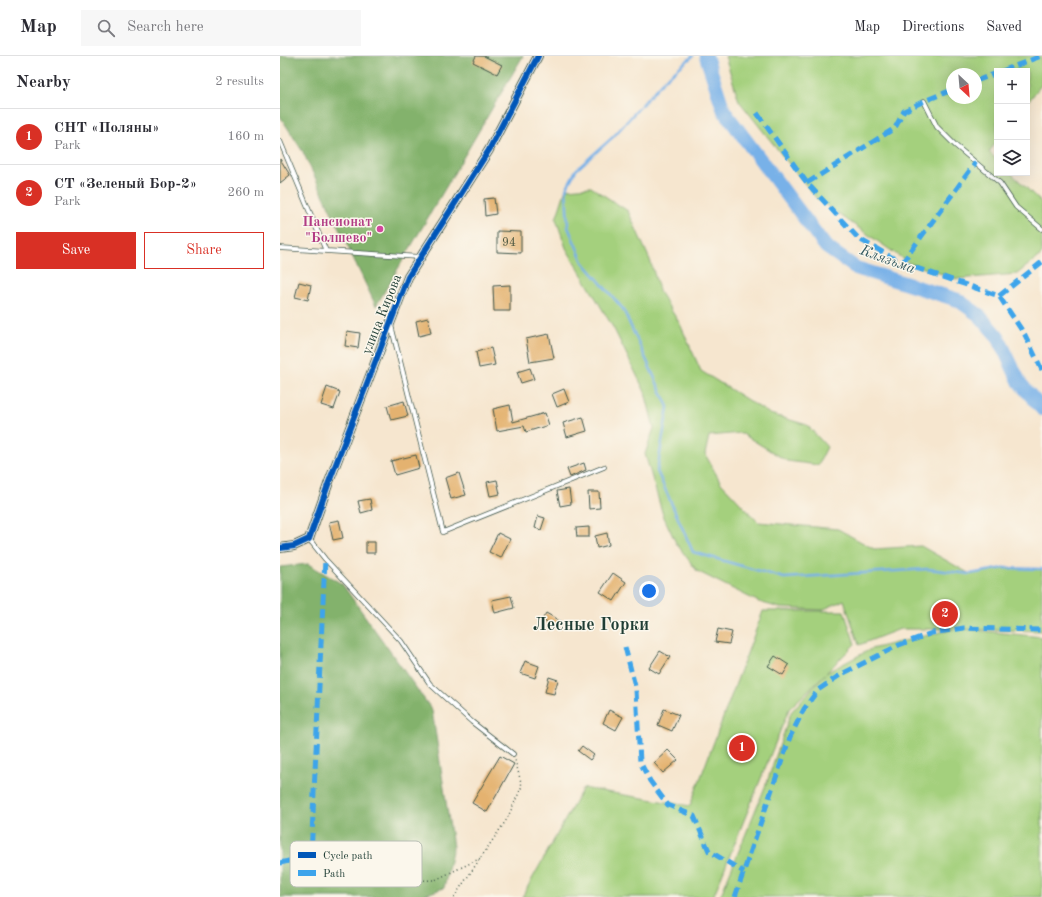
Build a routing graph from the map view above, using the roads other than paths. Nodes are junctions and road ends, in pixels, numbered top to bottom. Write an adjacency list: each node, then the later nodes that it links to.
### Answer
1 (538, 56): 7 (street, улица Кирова)
2 (924, 101): 4 (lane)
3 (280, 141): 6 (lane)
4 (1042, 229)
5 (280, 248): 6 (lane)
6 (326, 251): 7 (lane)
7 (420, 257): 8 (street, улица Кирова)
8 (391, 322): 9 (lane); 10 (street, улица Кирова)
9 (604, 467)
10 (309, 539): 11 (street); 12 (lane)
11 (280, 548)
12 (513, 754)

